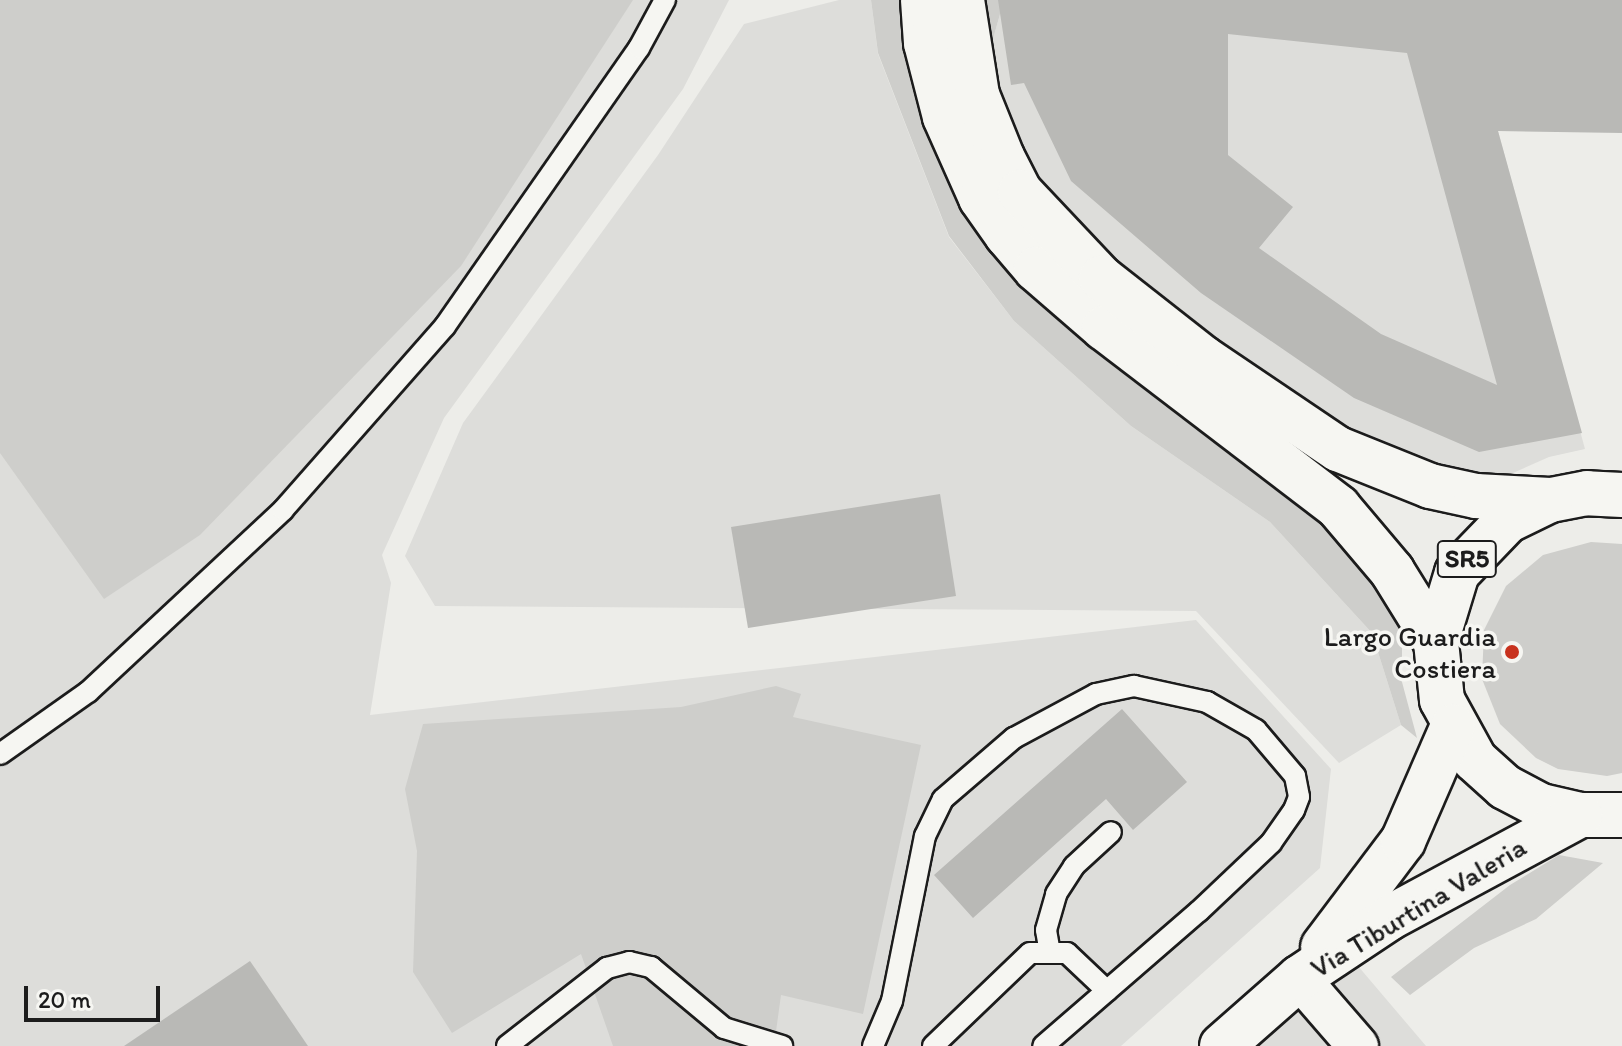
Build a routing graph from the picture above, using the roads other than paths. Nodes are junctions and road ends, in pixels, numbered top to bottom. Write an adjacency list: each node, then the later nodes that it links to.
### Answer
1 (665, 0): 8 (lane)
2 (923, 0): 6 (main road)
3 (962, 0): 5 (main road)
4 (1622, 495): 5 (main road, SR5)
5 (1550, 500): 6 (main road, SR5)
6 (1436, 642): 7 (main road, SR5)
7 (1453, 726): 9 (main road, SR5); 12 (main road, Via Tiburtina Valeria / SR5)
8 (0, 754)
9 (1601, 815): 12 (main road, Via Tiburtina Valeria / SR5)
10 (1111, 832): 11 (lane)
11 (1050, 953): 13 (lane); 17 (lane)
12 (1299, 978): 19 (main road, Via Tiburtina Valeria / SR5); 20 (street)
13 (1107, 991): 16 (lane); 18 (lane)
14 (507, 1046): 15 (lane)
15 (782, 1046)
16 (873, 1046)
17 (933, 1046)
18 (1043, 1046)
19 (1222, 1046)
20 (1358, 1046)

